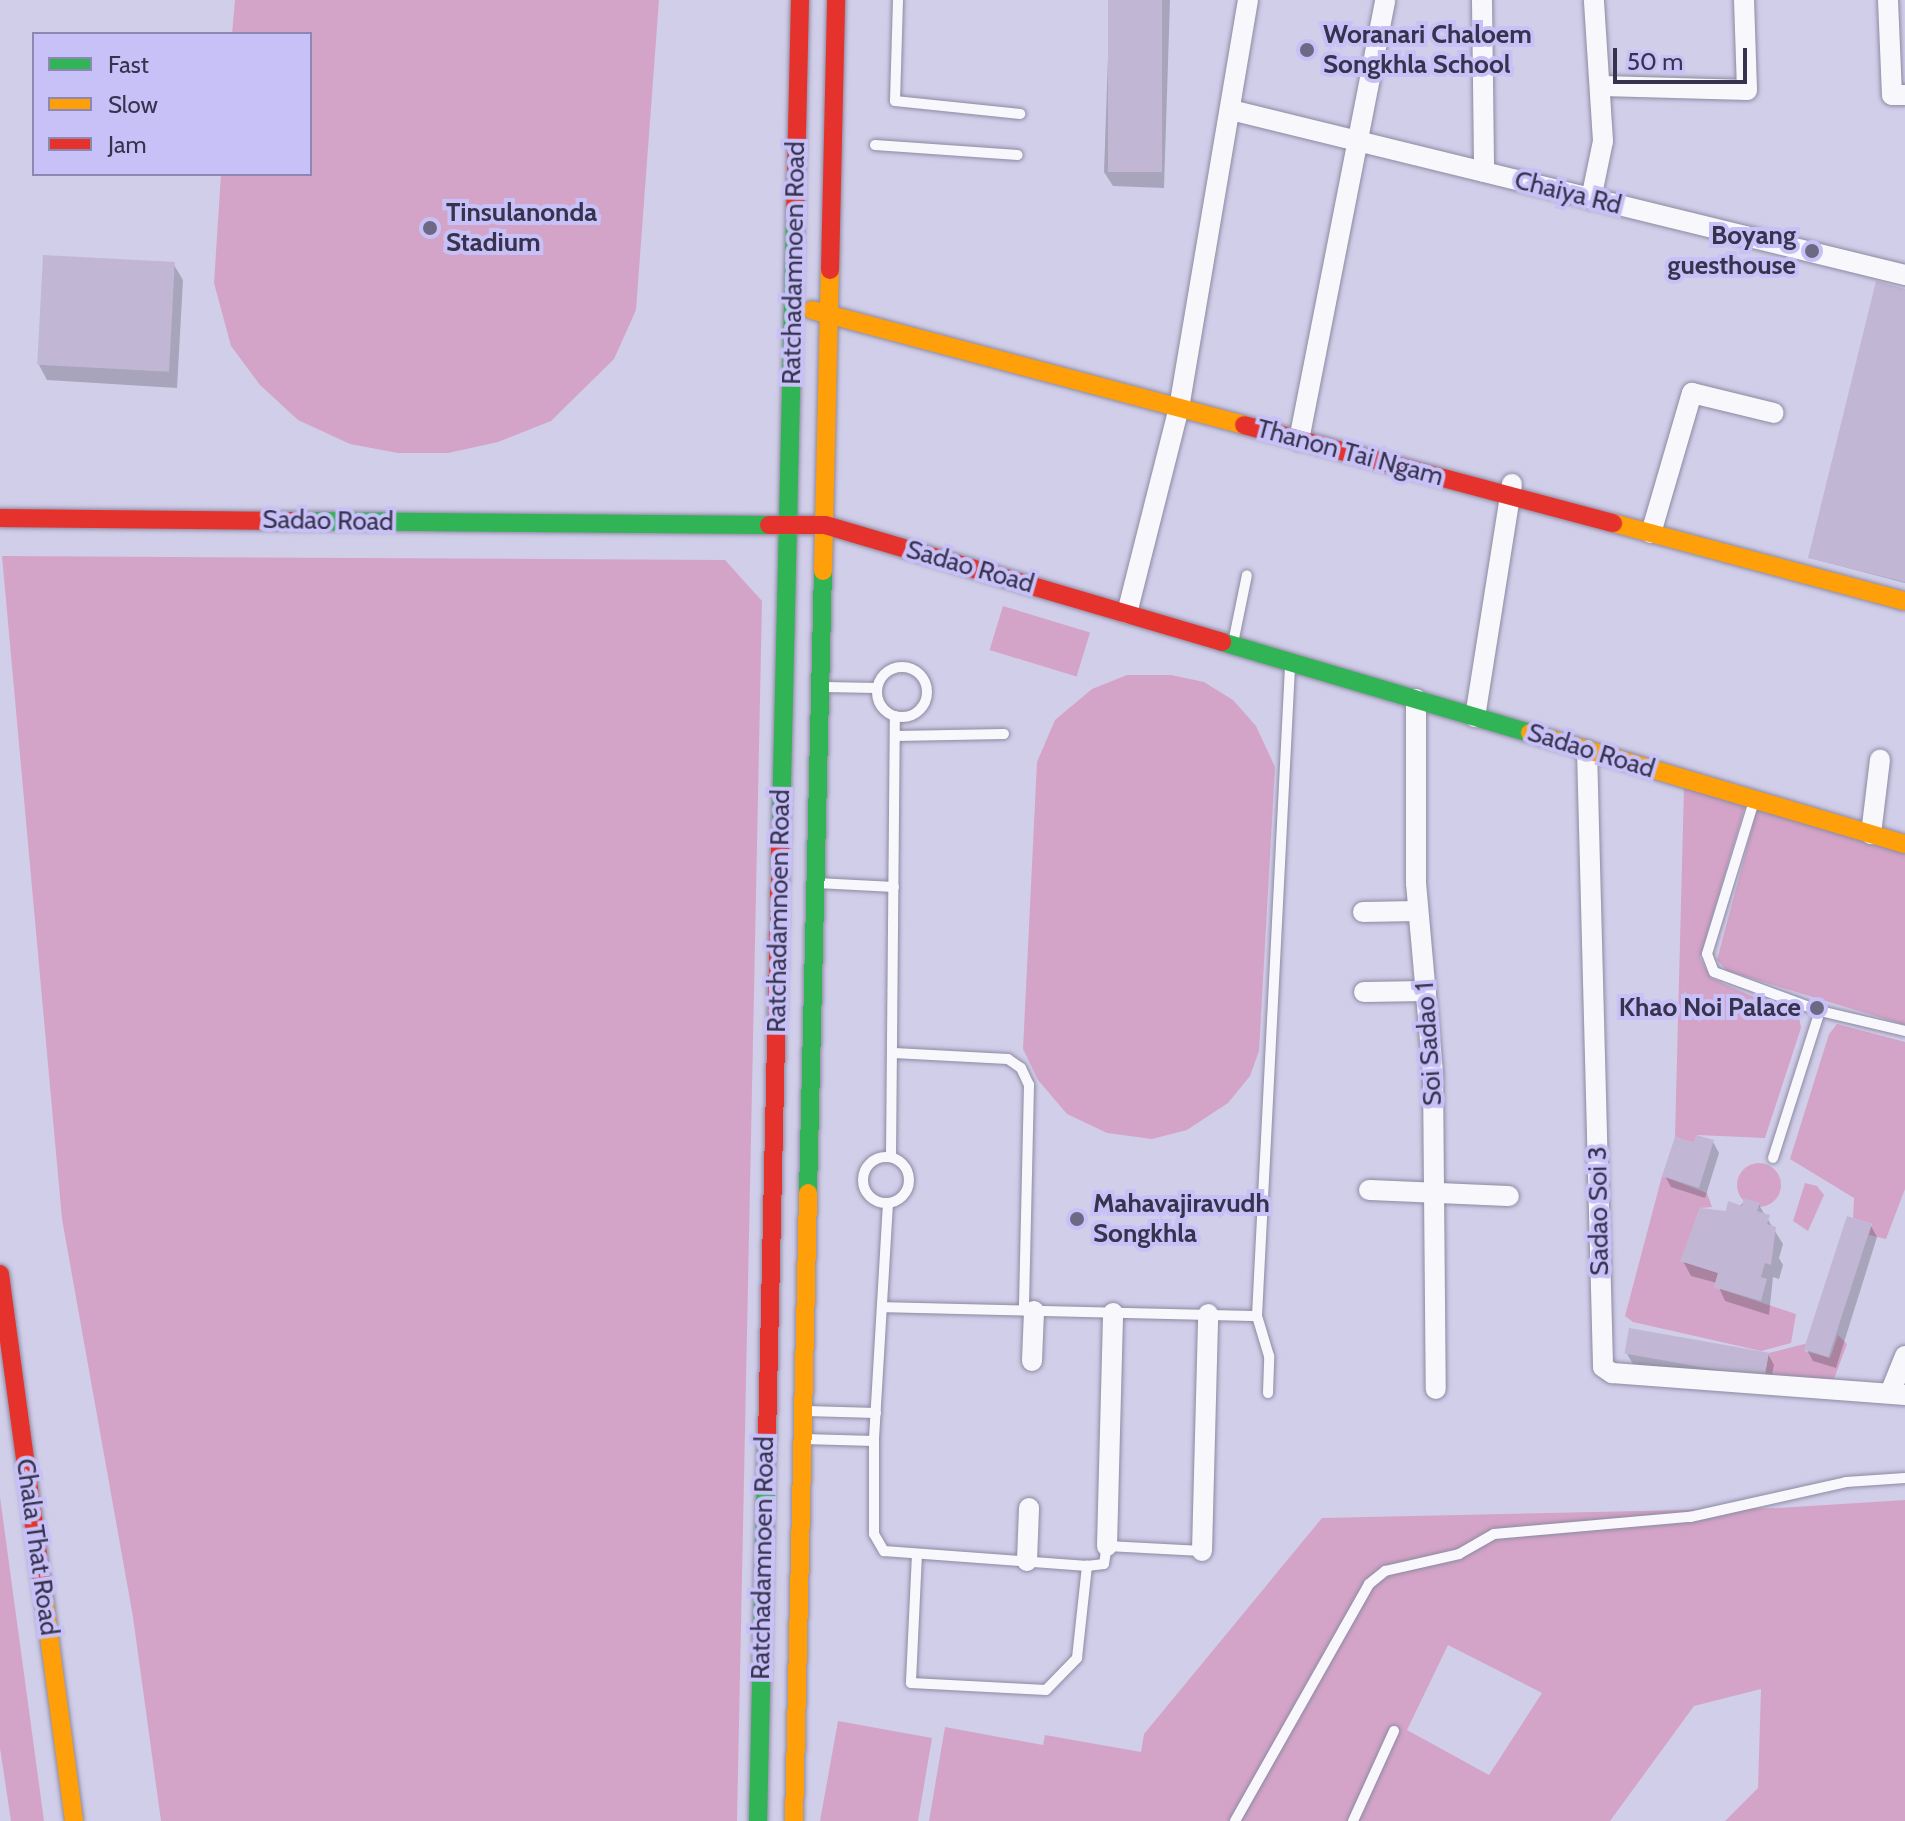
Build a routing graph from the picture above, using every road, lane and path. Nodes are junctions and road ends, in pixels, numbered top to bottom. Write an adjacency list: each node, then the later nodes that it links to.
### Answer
1 (800, 0): 20 (street, Ratchadamnoen Road)
2 (836, 0): 21 (street, Ratchadamnoen Road)
3 (898, 0): 13 (lane)
4 (1248, 0): 12 (street)
5 (1385, 0): 14 (street)
6 (1482, 0): 17 (street)
7 (1594, 0): 10 (street)
8 (1744, 0): 10 (street)
9 (1888, 0): 11 (street)
10 (1603, 86): 18 (street)
11 (1905, 95)
12 (1231, 110): 14 (street, Chaiya Rd); 22 (street)
13 (1020, 114)
14 (1360, 140): 17 (street, Chaiya Rd); 24 (street)
15 (875, 145): 16 (lane)
16 (1018, 155)
17 (1484, 172): 18 (street, Chaiya Rd)
18 (1591, 199): 19 (street, Chaiya Rd)
19 (1905, 275)
20 (795, 309): 21 (street, Thanon Tai Ngam); 27 (street, Ratchadamnoen Road)
21 (828, 311): 22 (street, Thanon Tai Ngam); 28 (street, Ratchadamnoen Road)
22 (1179, 408): 24 (street, Thanon Tai Ngam); 32 (street)
23 (1774, 413): 29 (street)
24 (1299, 440): 25 (street, Thanon Tai Ngam)
25 (1512, 489): 29 (street, Thanon Tai Ngam); 39 (street)
26 (0, 518): 27 (street, Sadao Road)
27 (789, 525): 28 (street, Sadao Road); 86 (street, Ratchadamnoen Road)
28 (825, 525): 32 (street, Sadao Road); 35 (street, Ratchadamnoen Road)
29 (1651, 533): 31 (street, Thanon Tai Ngam)
30 (1247, 575): 33 (lane)
31 (1905, 601)
32 (1127, 613): 33 (street, Sadao Road)
33 (1233, 645): 34 (street, Sadao Road)
34 (1290, 662): 37 (street, Sadao Road); 67 (lane)
35 (821, 687): 36 (lane); 47 (street, Ratchadamnoen Road)
36 (877, 688): 38 (lane); 38 (lane)
37 (1416, 699): 39 (street, Sadao Road); 49 (street, Soi Sadao 1)
38 (895, 716): 41 (lane)
39 (1475, 717): 42 (street, Sadao Road)
40 (1004, 734): 41 (lane)
41 (896, 736): 48 (lane)
42 (1587, 750): 44 (street, Sadao Road); 72 (street, Sadao Soi 3)
43 (1880, 760): 45 (street)
44 (1754, 800): 45 (street, Sadao Road); 53 (lane)
45 (1871, 834): 46 (street, Sadao Road)
46 (1905, 844)
47 (817, 883): 48 (lane); 73 (street, Ratchadamnoen Road)
48 (894, 887): 55 (lane)
49 (1418, 911): 50 (street); 51 (street, Soi Sadao 1)
50 (1363, 912)
51 (1426, 991): 52 (street); 59 (street, Soi Sadao 1)
52 (1364, 992)
53 (1820, 1011): 54 (lane); 57 (lane)
54 (1905, 1031)
55 (894, 1053): 56 (lane); 64 (lane)
56 (891, 1157): 61 (lane); 61 (lane)
57 (1773, 1158)
58 (1369, 1190): 59 (street)
59 (1433, 1194): 60 (street); 70 (street, Soi Sadao 1)
60 (1509, 1196)
61 (888, 1203): 63 (lane)
62 (0, 1274): 85 (street, Chala That Road)
63 (882, 1307): 64 (lane); 74 (lane)
64 (1029, 1310): 65 (lane); 69 (street)
65 (1113, 1313): 66 (lane); 79 (street)
66 (1208, 1314): 67 (lane); 80 (street)
67 (1257, 1316): 71 (lane)
68 (1905, 1356): 72 (street)
69 (1032, 1361)
70 (1436, 1389)
71 (1268, 1393)
72 (1898, 1394)
73 (805, 1411): 74 (lane); 75 (street, Ratchadamnoen Road)
74 (876, 1413): 76 (lane)
75 (804, 1439): 76 (lane); 87 (street, Ratchadamnoen Road)
76 (874, 1441): 81 (lane)
77 (1905, 1478): 88 (lane)
78 (1029, 1508): 82 (street)
79 (1107, 1546): 80 (lane); 83 (lane)
80 (1202, 1551)
81 (917, 1554): 82 (lane); 83 (lane)
82 (1027, 1561): 83 (lane)
83 (1087, 1566)
84 (1394, 1731): 89 (lane)
85 (74, 1821)
86 (758, 1821)
87 (794, 1821)
88 (1235, 1821)
89 (1353, 1821)

